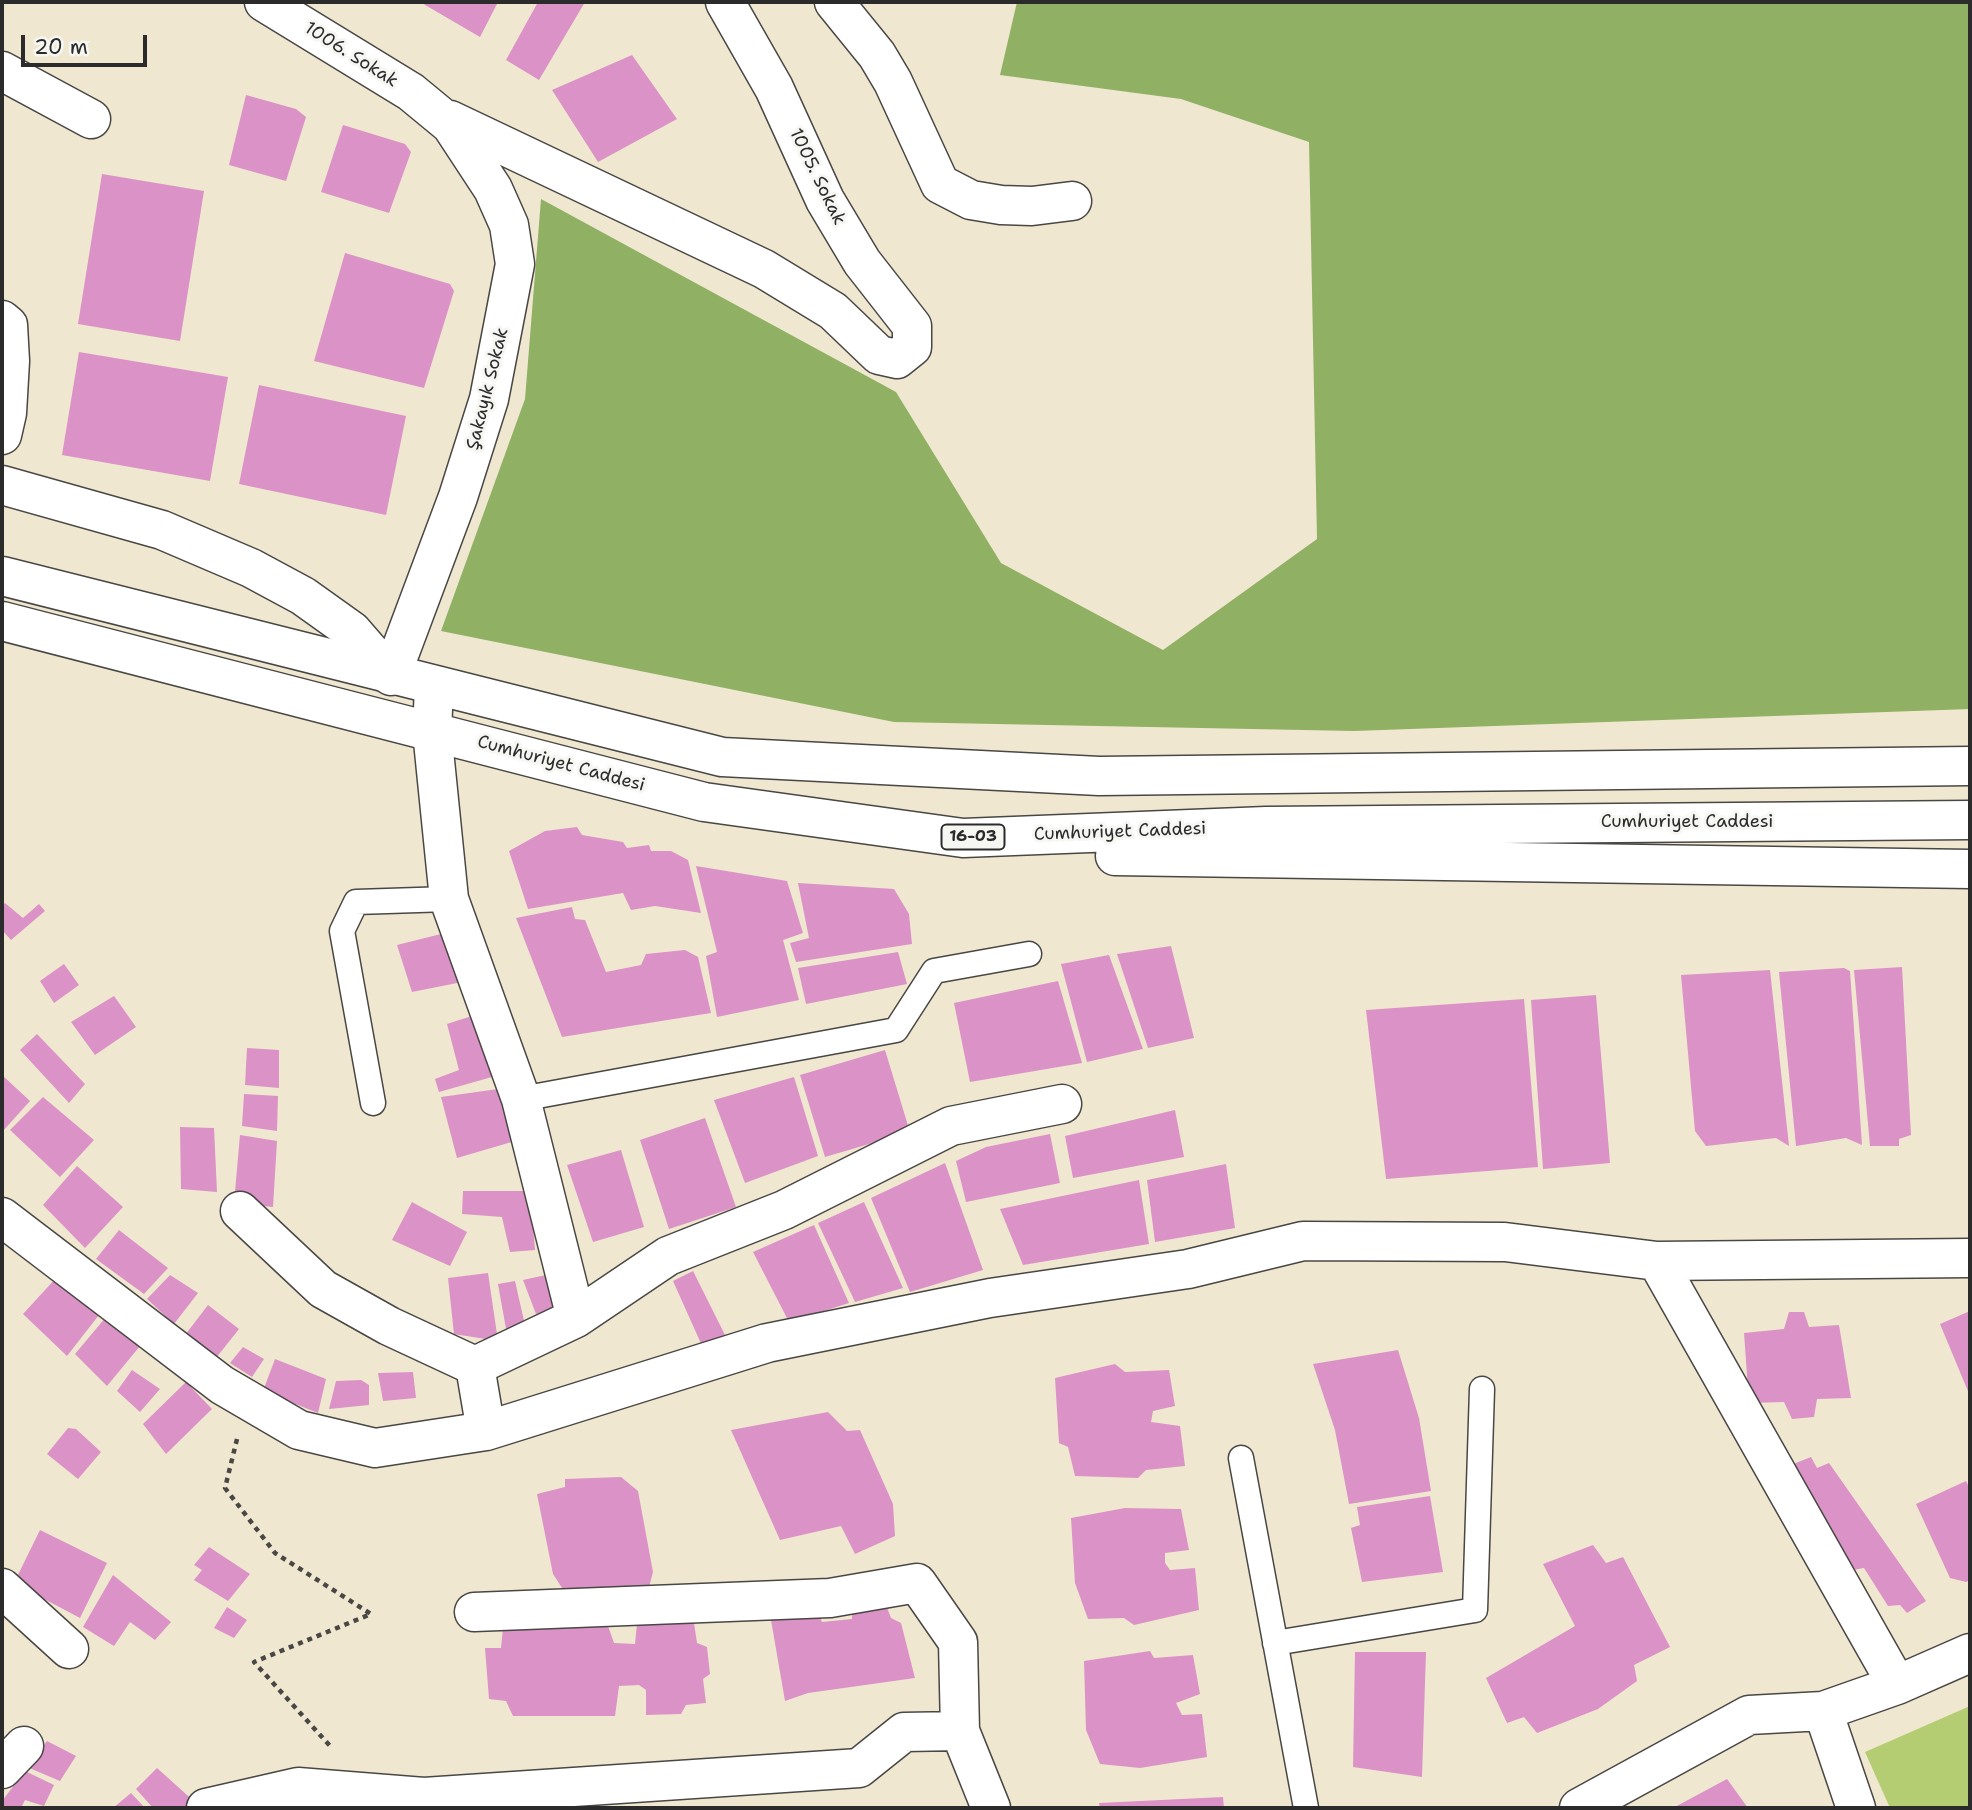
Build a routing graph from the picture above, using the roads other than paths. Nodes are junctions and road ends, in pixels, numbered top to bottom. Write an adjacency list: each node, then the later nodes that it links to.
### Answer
1 (264, 2): 5 (street, 1006. Sokak)
2 (725, 2): 5 (street, 1005. Sokak)
3 (834, 2): 7 (street)
4 (2, 71): 6 (street)
5 (435, 112): 13 (street, Şakayık Sokak)
6 (91, 119)
7 (1072, 201)
8 (2, 320): 9 (street)
9 (2, 435)
10 (2, 485): 13 (street)
11 (2, 576): 13 (street)
12 (2, 621): 15 (street, Cumhuriyet Caddesi / 16-03)
13 (391, 676): 14 (street)
14 (434, 687): 15 (street); 16 (street)
15 (432, 731): 18 (street, Cumhuriyet Caddesi / 16-03); 20 (street)
16 (1970, 766)
17 (1970, 820): 18 (street, Cumhuriyet Caddesi / 16-03)
18 (963, 838): 19 (street)
19 (1970, 869)
20 (449, 899): 22 (street); 23 (lane)
21 (1029, 954): 22 (lane)
22 (521, 1099): 29 (street)
23 (373, 1104)
24 (1062, 1104): 29 (street)
25 (240, 1211): 30 (street)
26 (2, 1217): 32 (street)
27 (1970, 1258): 28 (street)
28 (1657, 1261): 32 (street); 39 (street)
29 (576, 1318): 30 (street)
30 (475, 1366): 32 (street)
31 (1482, 1389): 36 (lane)
32 (486, 1431)
33 (1241, 1458): 36 (lane)
34 (2, 1588): 37 (street)
35 (474, 1612): 41 (street)
36 (1275, 1643): 44 (lane)
37 (69, 1649)
38 (1970, 1653): 39 (street)
39 (1897, 1685): 40 (street)
40 (1823, 1711): 45 (street); 46 (street)
41 (960, 1731): 42 (street); 43 (street)
42 (206, 1808)
43 (991, 1808)
44 (1306, 1808)
45 (1579, 1808)
46 (1856, 1808)

